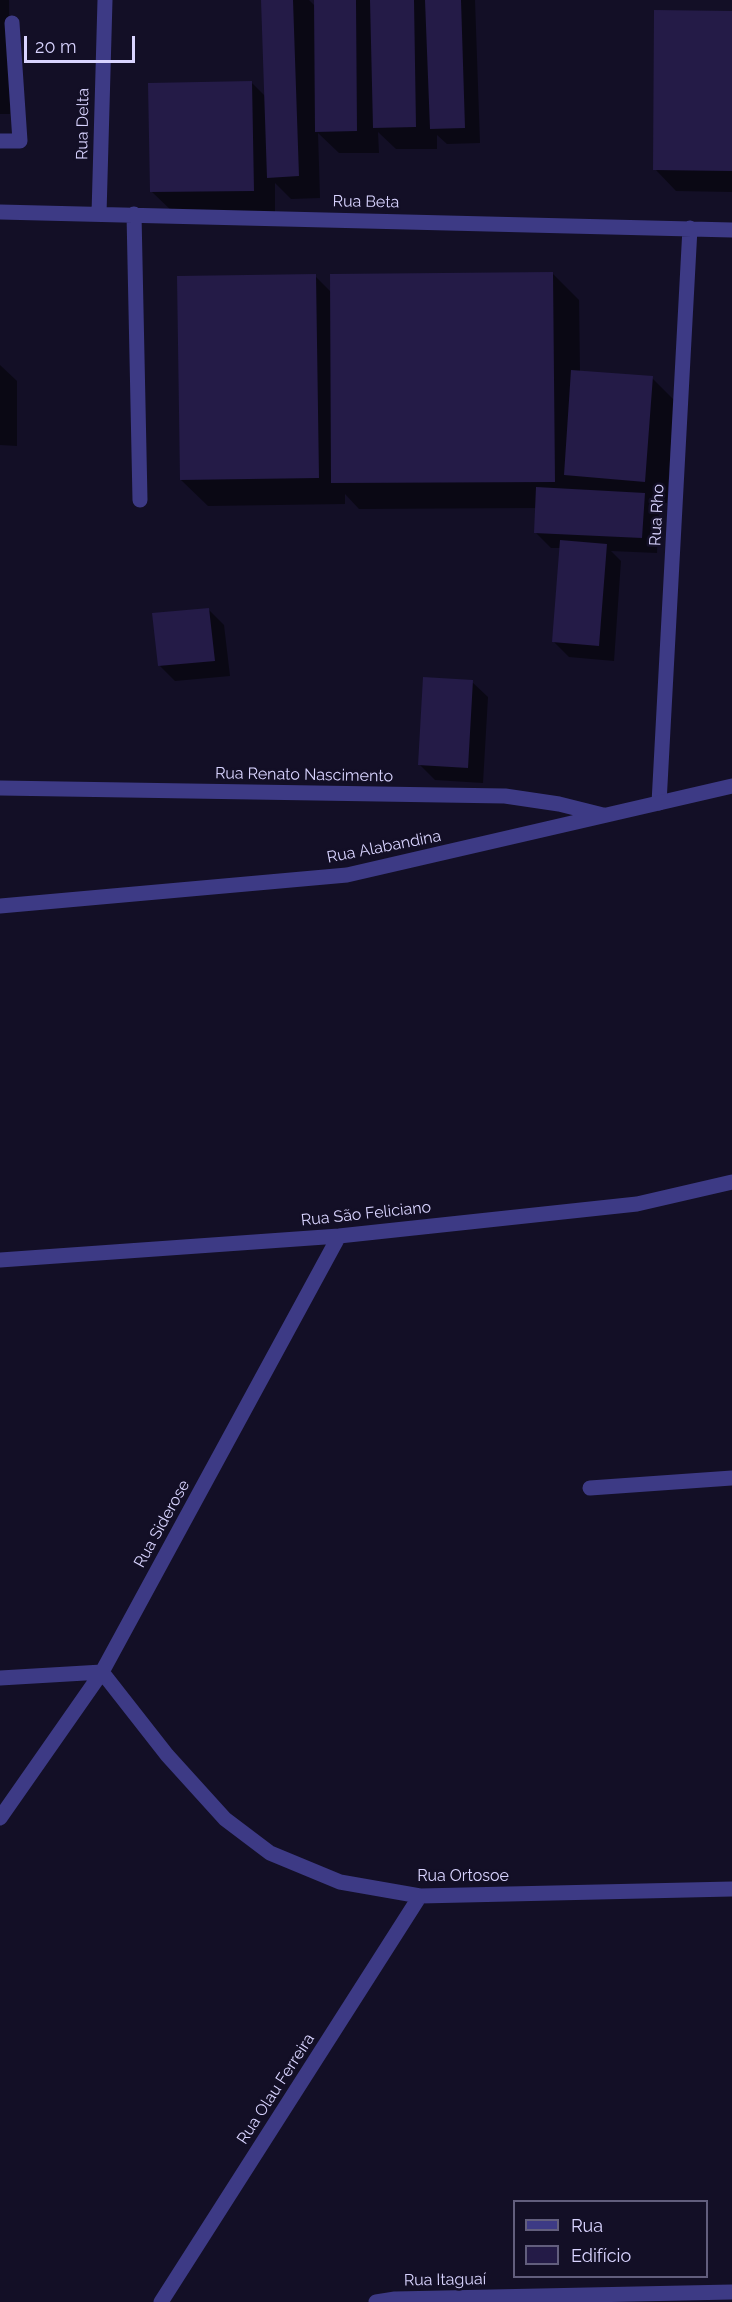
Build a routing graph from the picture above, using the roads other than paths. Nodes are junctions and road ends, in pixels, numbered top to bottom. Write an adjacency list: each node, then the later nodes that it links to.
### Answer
1 (105, 0): 5 (street, Rua Delta)
2 (12, 22): 3 (street)
3 (0, 141)
4 (0, 212): 5 (street, Rua Beta)
5 (99, 214): 6 (street, Rua Beta)
6 (134, 214): 7 (street, Rua Beta); 9 (street)
7 (690, 228): 8 (street, Rua Beta); 12 (street, Rua Rho)
8 (732, 230)
9 (140, 500)
10 (732, 786): 12 (street, Rua Alabandina)
11 (0, 788): 13 (street, Rua Renato Nascimento)
12 (659, 803): 13 (street, Rua Alabandina)
13 (606, 816): 14 (street, Rua Alabandina)
14 (0, 906)
15 (732, 1182): 16 (street, Rua São Feliciano)
16 (339, 1236): 17 (street, Rua São Feliciano); 20 (street, Rua Siderose)
17 (0, 1260)
18 (732, 1478): 19 (street)
19 (590, 1488)
20 (102, 1672): 21 (street); 22 (street, Rua Siderose); 24 (street, Rua Ortosoe)
21 (0, 1678)
22 (0, 1818)
23 (732, 1888): 24 (street, Rua Ortosoe)
24 (420, 1896): 27 (street, Rua Olau Ferreira)
25 (732, 2292): 26 (street, Rua Itaguaí)
26 (395, 2300): 28 (street, Rua Itaguaí)
27 (161, 2302)
28 (376, 2302)

